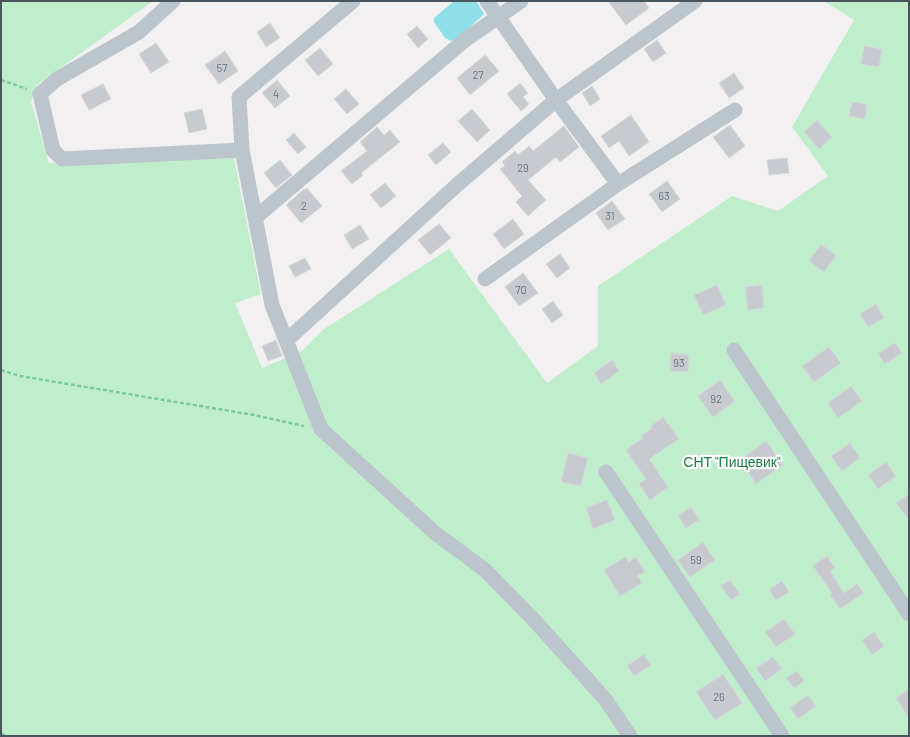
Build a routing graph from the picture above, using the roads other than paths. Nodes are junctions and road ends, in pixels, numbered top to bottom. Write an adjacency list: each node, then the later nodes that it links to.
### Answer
1 (173, 1): 9 (street)
2 (354, 1): 9 (street)
3 (487, 1): 6 (street)
4 (521, 1): 6 (street)
5 (695, 1): 7 (street)
6 (498, 17): 7 (street); 11 (street)
7 (556, 100): 10 (street); 13 (street)
8 (735, 110): 10 (street)
9 (242, 150): 11 (street)
10 (618, 184): 12 (street)
11 (256, 217): 13 (street)
12 (485, 279)
13 (287, 340): 17 (street)
14 (734, 350): 16 (street)
15 (606, 472): 18 (street)
16 (909, 614)
17 (630, 736)
18 (782, 736)

